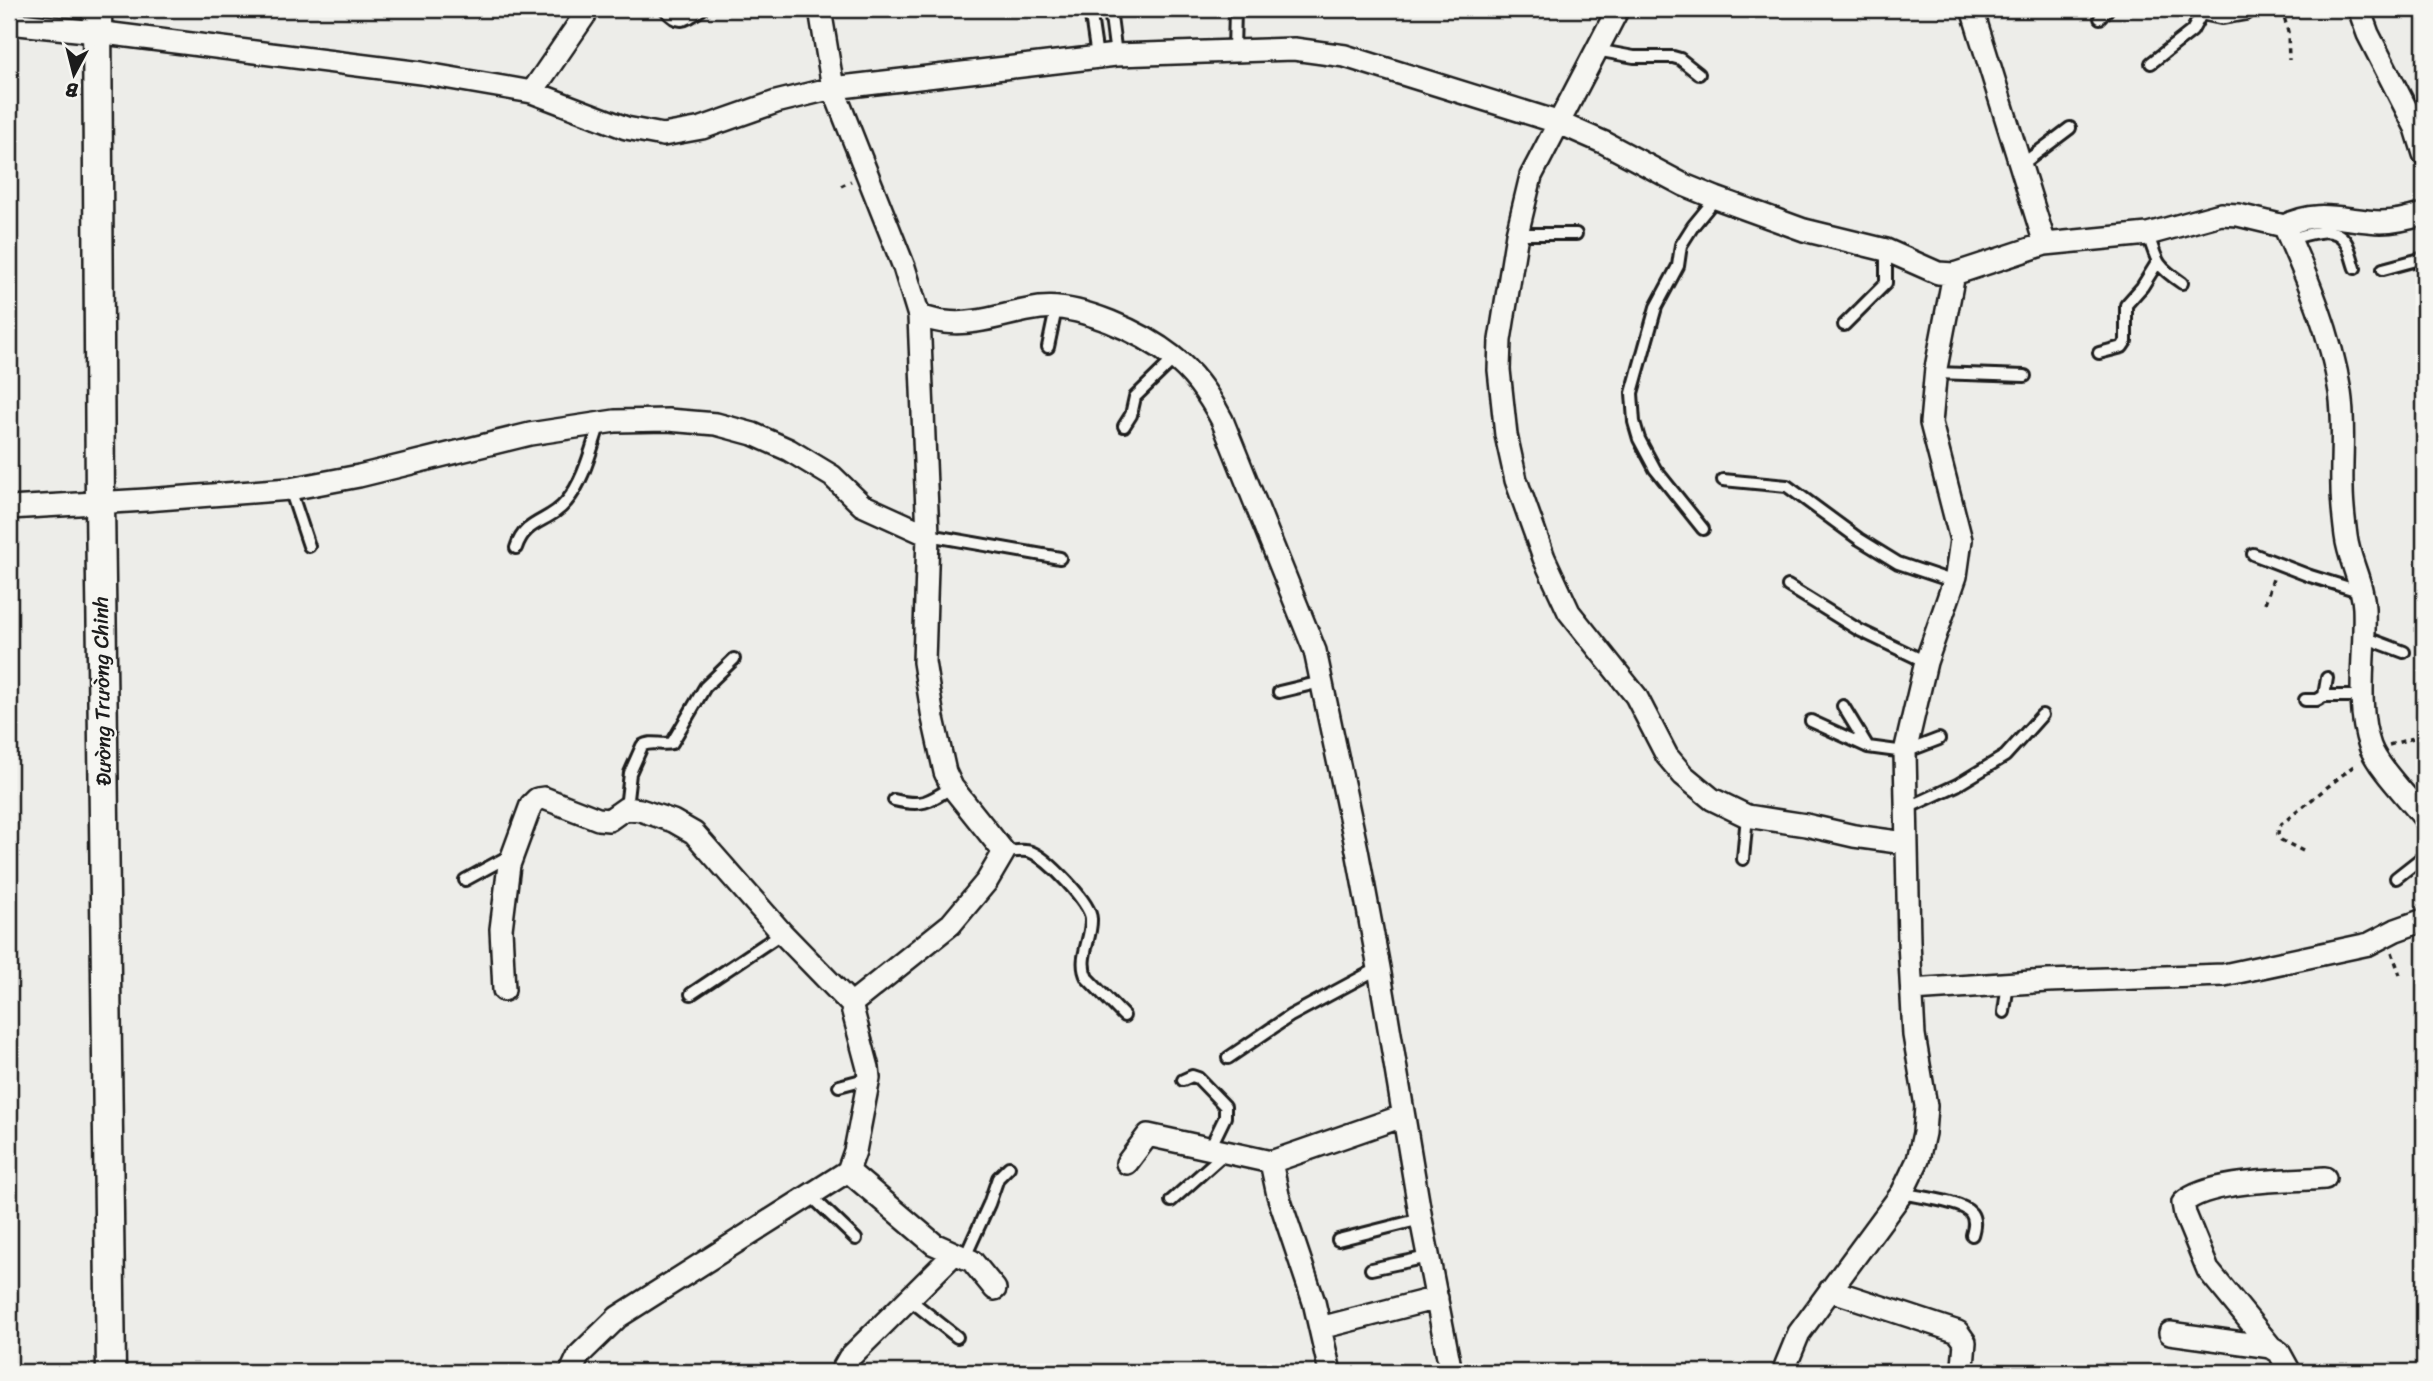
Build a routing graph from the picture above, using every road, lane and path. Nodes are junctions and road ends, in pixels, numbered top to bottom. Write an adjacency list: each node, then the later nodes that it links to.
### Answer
1 (589, 9): 23 (street)
2 (665, 9): 3 (lane)
3 (702, 9)
4 (820, 9): 22 (street)
5 (1090, 9): 18 (lane)
6 (1110, 9): 18 (lane)
7 (1235, 9): 17 (lane)
8 (1618, 9): 16 (street)
9 (1972, 9): 27 (street)
10 (2203, 9): 11 (street); 20 (lane)
11 (2245, 9)
12 (2282, 9): 19 (path)
13 (2359, 9): 26 (street)
14 (97, 20): 15 (street); 23 (street); 54 (main road, Đường Trường Chinh)
15 (9, 23)
16 (1596, 50): 21 (lane); 24 (street)
17 (1234, 51): 18 (street); 24 (street)
18 (1106, 56): 22 (street)
19 (2288, 61)
20 (2151, 63)
21 (1699, 74)
22 (833, 88): 23 (street); 43 (street)
23 (532, 92)
24 (1557, 122): 28 (street); 31 (street)
25 (2070, 128): 27 (lane)
26 (2424, 154)
27 (2021, 166): 34 (street)
28 (1716, 198): 35 (street); 56 (lane)
29 (2424, 214): 30 (street)
30 (2287, 232): 33 (street); 38 (lane); 65 (street)
31 (1517, 234): 32 (lane); 89 (street)
32 (1576, 234)
33 (2148, 234): 34 (street); 37 (lane)
34 (2045, 244): 40 (street)
35 (1886, 250): 40 (street); 44 (lane)
36 (2424, 258): 39 (lane)
37 (2157, 263): 41 (lane); 46 (lane)
38 (2355, 268)
39 (2383, 269)
40 (1954, 275): 48 (street)
41 (2182, 283)
42 (1056, 309): 43 (street); 45 (lane); 47 (street)
43 (919, 316): 57 (street)
44 (1844, 325)
45 (1048, 347)
46 (2099, 354)
47 (1175, 358): 51 (lane); 72 (street)
48 (1936, 373): 49 (lane); 63 (street)
49 (2025, 376)
50 (600, 423): 53 (street); 57 (street); 59 (lane)
51 (1124, 426)
52 (1723, 480): 63 (lane)
53 (290, 489): 54 (street); 58 (lane)
54 (100, 503): 55 (street); 139 (main road, Đường Trường Chinh)
55 (9, 508)
56 (1703, 529)
57 (928, 535): 61 (lane); 85 (street)
58 (309, 546)
59 (516, 548)
60 (2253, 554): 62 (lane)
61 (1060, 558)
62 (2278, 564): 65 (lane); 66 (path)
63 (1955, 582): 70 (street)
64 (1788, 586): 70 (lane)
65 (2362, 592): 67 (street)
66 (2265, 603)
67 (2364, 637): 68 (lane); 75 (street)
68 (2404, 652)
69 (734, 659): 87 (lane)
70 (1926, 663): 84 (street)
71 (2327, 678): 74 (lane)
72 (1321, 682): 73 (lane); 101 (street)
73 (1279, 692)
74 (2324, 696): 75 (lane); 76 (lane)
75 (2364, 696): 83 (street)
76 (2305, 700)
77 (1843, 706): 82 (lane)
78 (2042, 715): 88 (lane)
79 (1811, 721): 82 (lane)
80 (2424, 735): 83 (path)
81 (1939, 739): 84 (lane)
82 (1868, 747): 84 (lane)
83 (2372, 750): 90 (street); 92 (path)
84 (1905, 752): 88 (street)
85 (952, 787): 86 (lane); 93 (street)
86 (894, 800)
87 (626, 808): 94 (street); 100 (street)
88 (1905, 809): 91 (street)
89 (1747, 816): 91 (street); 96 (lane)
90 (2424, 818)
91 (1905, 843): 104 (street)
92 (2303, 851)
93 (1004, 852): 106 (street); 108 (lane)
94 (511, 855): 98 (lane); 103 (street)
95 (2424, 856): 97 (lane)
96 (1743, 859)
97 (2396, 878)
98 (465, 880)
99 (2424, 920): 102 (street)
100 (782, 933): 105 (lane); 106 (street)
101 (1379, 968): 109 (lane); 113 (street)
102 (2008, 983): 104 (street); 107 (lane)
103 (504, 990)
104 (1912, 990): 120 (street)
105 (691, 993)
106 (851, 1004): 110 (street)
107 (2004, 1012)
108 (1124, 1016)
109 (1228, 1058)
110 (869, 1077): 112 (lane); 118 (street)
111 (1183, 1080): 114 (lane)
112 (839, 1086)
113 (1403, 1116): 115 (street); 123 (street)
114 (1218, 1150): 115 (street); 116 (street); 122 (lane)
115 (1271, 1162): 134 (street)
116 (1127, 1163)
117 (1009, 1167): 127 (lane)
118 (848, 1171): 121 (street); 127 (street)
119 (2325, 1178): 137 (street)
120 (1902, 1193): 124 (lane); 131 (street)
121 (810, 1195): 125 (lane); 140 (street)
122 (1171, 1201)
123 (1421, 1219): 126 (lane); 128 (street)
124 (1972, 1235)
125 (856, 1239)
126 (1338, 1240)
127 (960, 1255): 130 (street); 133 (street)
128 (1428, 1257): 129 (lane); 132 (street)
129 (1371, 1269)
130 (995, 1289)
131 (1830, 1290): 138 (street); 144 (street)
132 (1437, 1297): 134 (street); 143 (street)
133 (909, 1299): 136 (lane); 141 (street)
134 (1320, 1328): 142 (street)
135 (2170, 1333): 137 (street)
136 (957, 1337)
137 (2272, 1346): 145 (street)
138 (1963, 1366)
139 (111, 1372)
140 (570, 1372)
141 (841, 1372)
142 (1329, 1372)
143 (1451, 1372)
144 (1783, 1372)
145 (2290, 1372)

